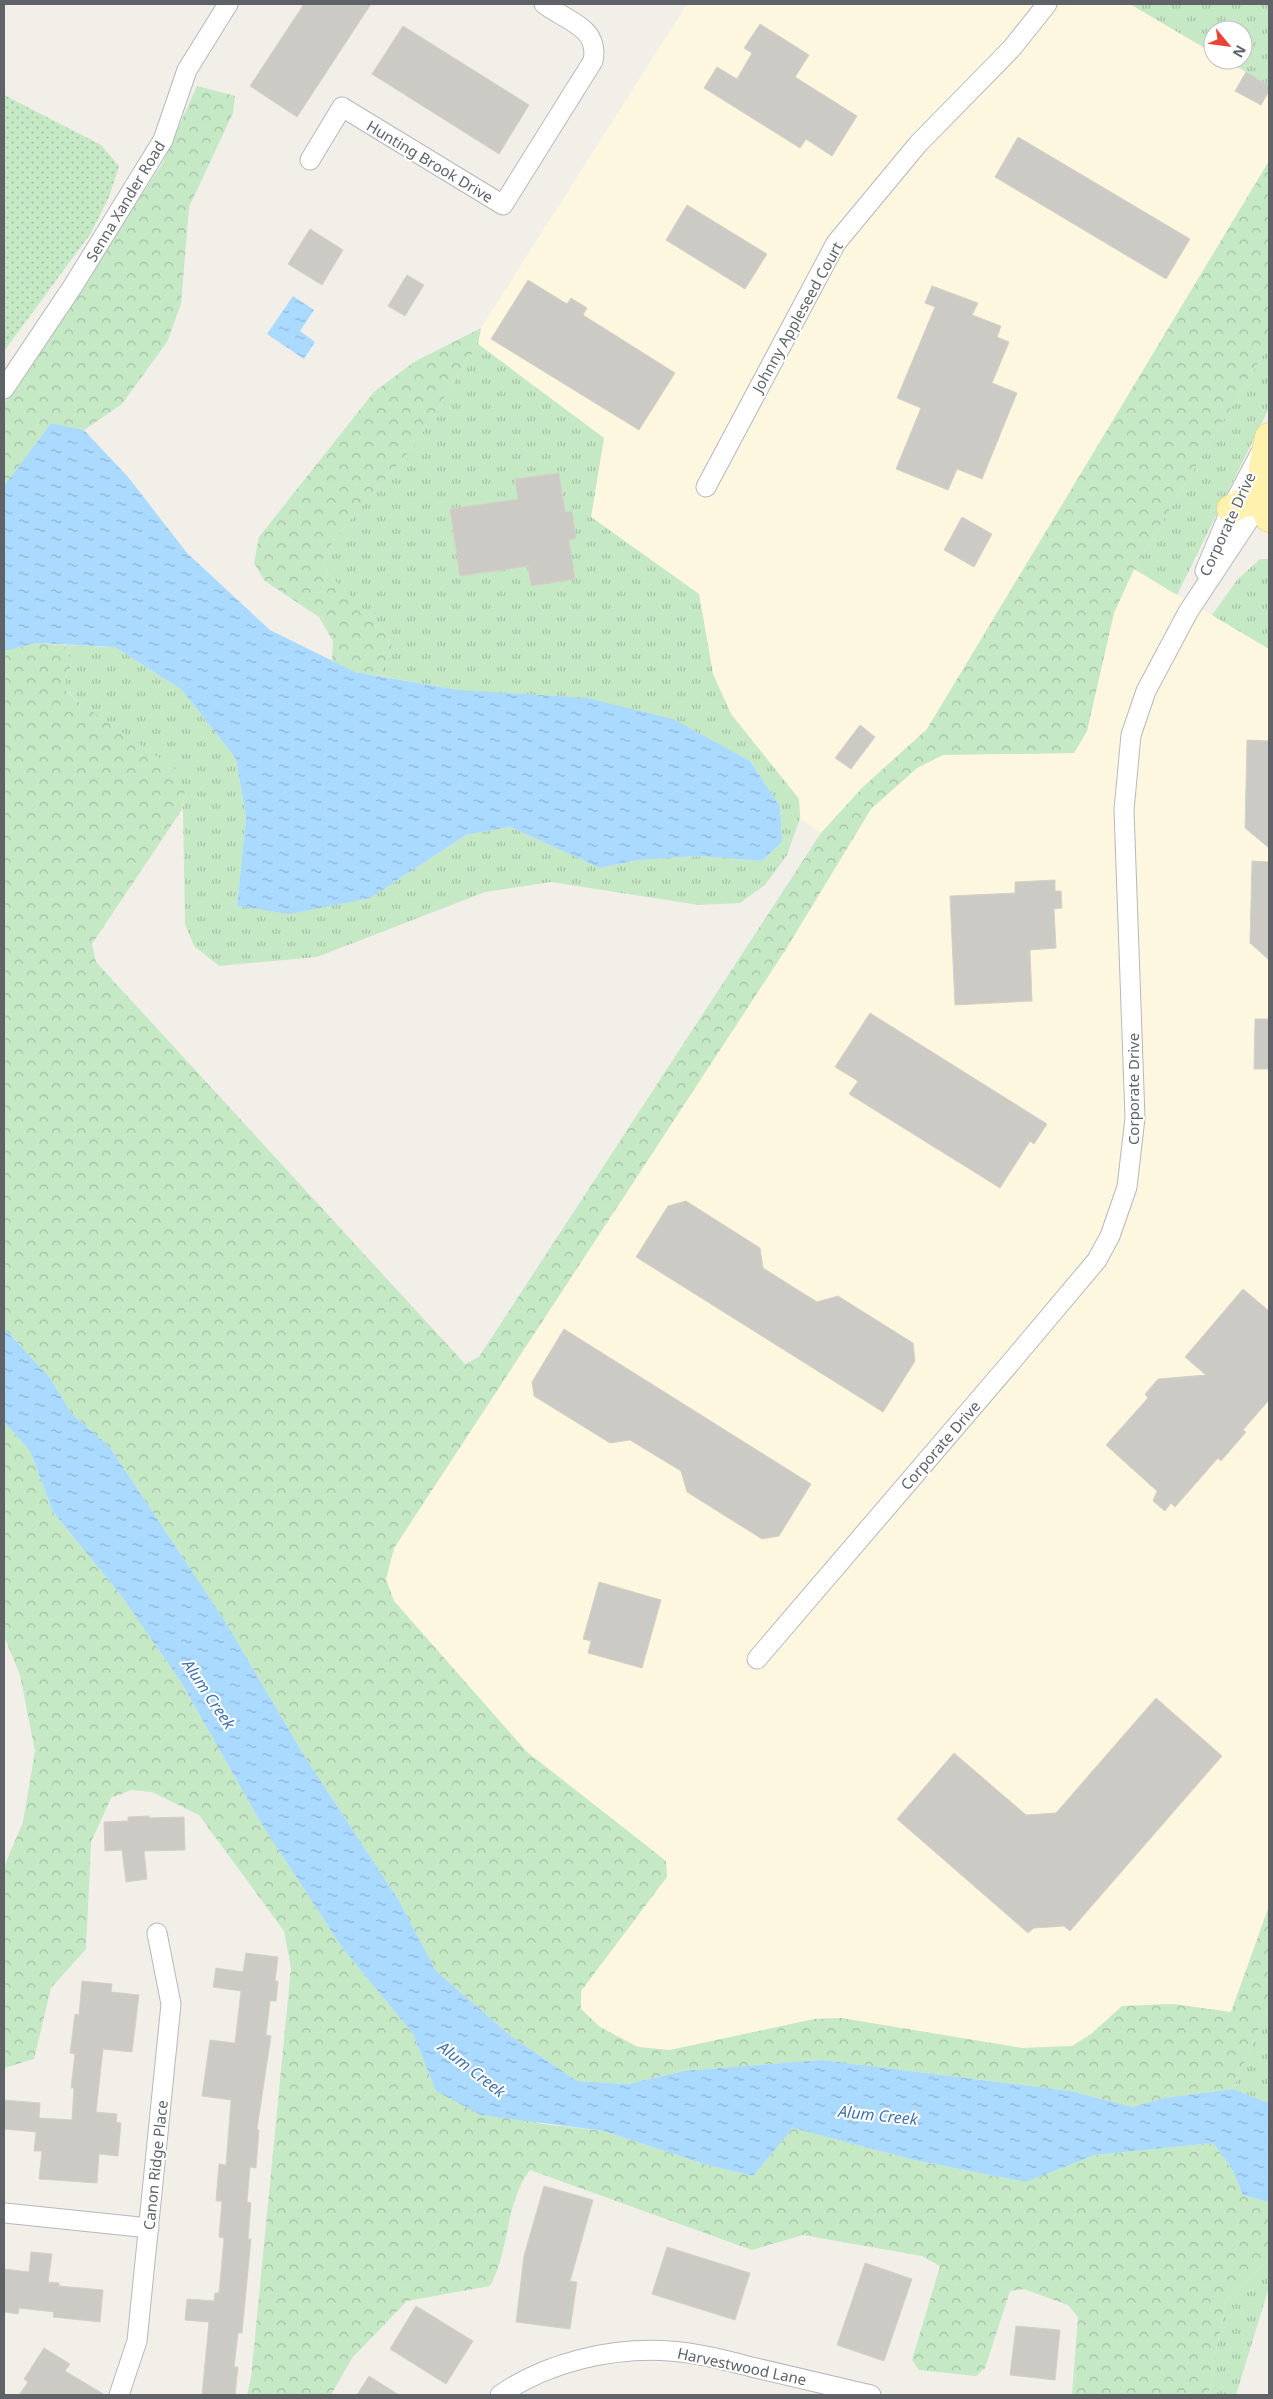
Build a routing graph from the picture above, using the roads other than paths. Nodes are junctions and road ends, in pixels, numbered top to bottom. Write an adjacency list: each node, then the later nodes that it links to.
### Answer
1 (228, 4): 5 (street, Senna Xander Road)
2 (544, 4): 4 (street, Hunting Brook Drive)
3 (1047, 4): 7 (street, Johnny Appleseed Court)
4 (310, 160)
5 (4, 390)
6 (1269, 437): 8 (main road); 9 (street, Corporate Drive)
7 (706, 487)
8 (1267, 502): 9 (main road); 10 (street, Corporate Drive)
9 (1231, 509): 10 (street, Corporate Drive)
10 (1188, 612): 11 (street, Corporate Drive)
11 (757, 1658)
12 (157, 1933): 14 (street, Canon Ridge Place)
13 (5, 2213): 14 (street)
14 (148, 2228): 15 (street, Canon Ridge Place)
15 (119, 2395)
16 (500, 2395): 17 (street, Harvestwood Lane)
17 (871, 2395)

